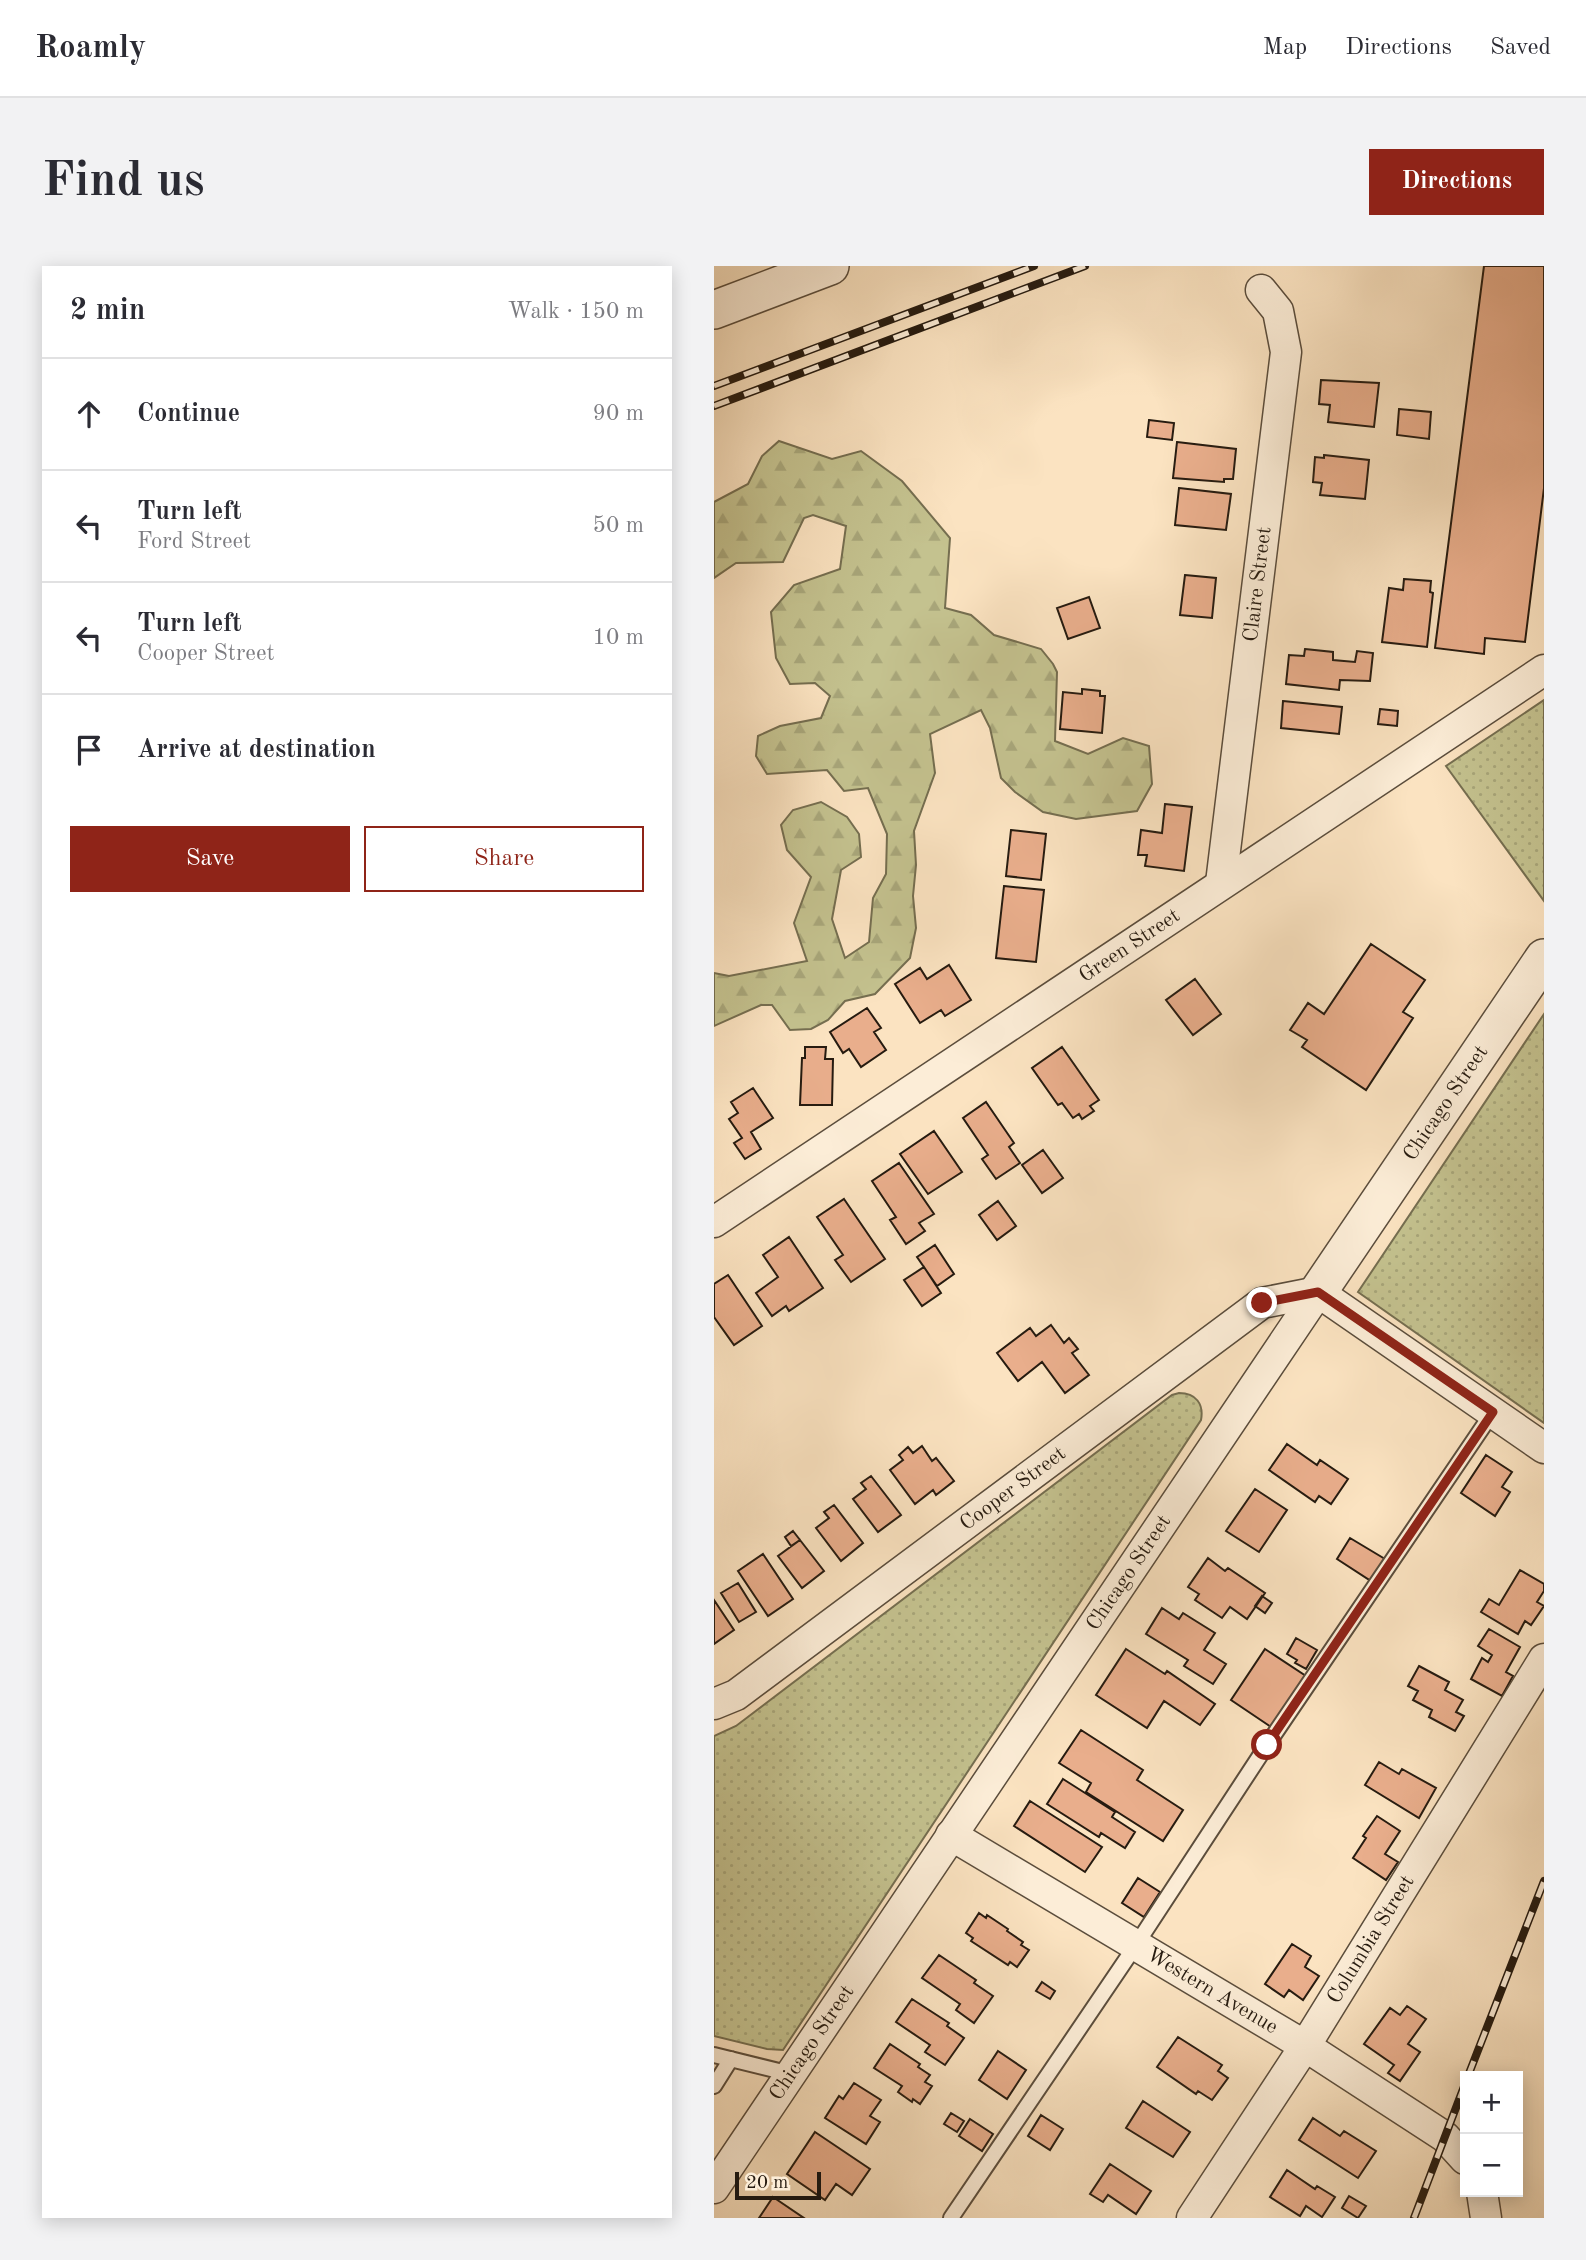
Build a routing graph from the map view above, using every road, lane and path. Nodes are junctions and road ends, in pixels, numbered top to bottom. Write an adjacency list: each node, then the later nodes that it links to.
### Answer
1 (830, 266): 3 (street)
2 (1261, 290): 5 (street, Claire Street)
3 (714, 310)
4 (1544, 670): 5 (street, Green Street)
5 (1222, 883): 7 (street, Green Street)
6 (1544, 958): 8 (street, Chicago Street)
7 (714, 1222)
8 (1318, 1292): 9 (street); 12 (street, Cooper Street); 13 (street, Chicago Street)
9 (1493, 1412): 10 (street); 14 (lane)
10 (1544, 1448)
11 (1544, 1659): 15 (street, Columbia Street)
12 (714, 1704)
13 (951, 1835): 14 (street, Western Avenue); 18 (street, Chicago Street)
14 (1136, 1945): 15 (street, Western Avenue); 23 (lane)
15 (1305, 2046): 20 (street, Western Avenue); 24 (street, Columbia Street)
16 (714, 2055): 17 (lane)
17 (731, 2059): 18 (lane); 19 (lane)
18 (790, 2074): 21 (street, Chicago Street)
19 (714, 2086)
20 (1460, 2154)
21 (714, 2188)
22 (1483, 2197): 25 (street)
23 (951, 2218)
24 (1192, 2218)
25 (1486, 2218)

